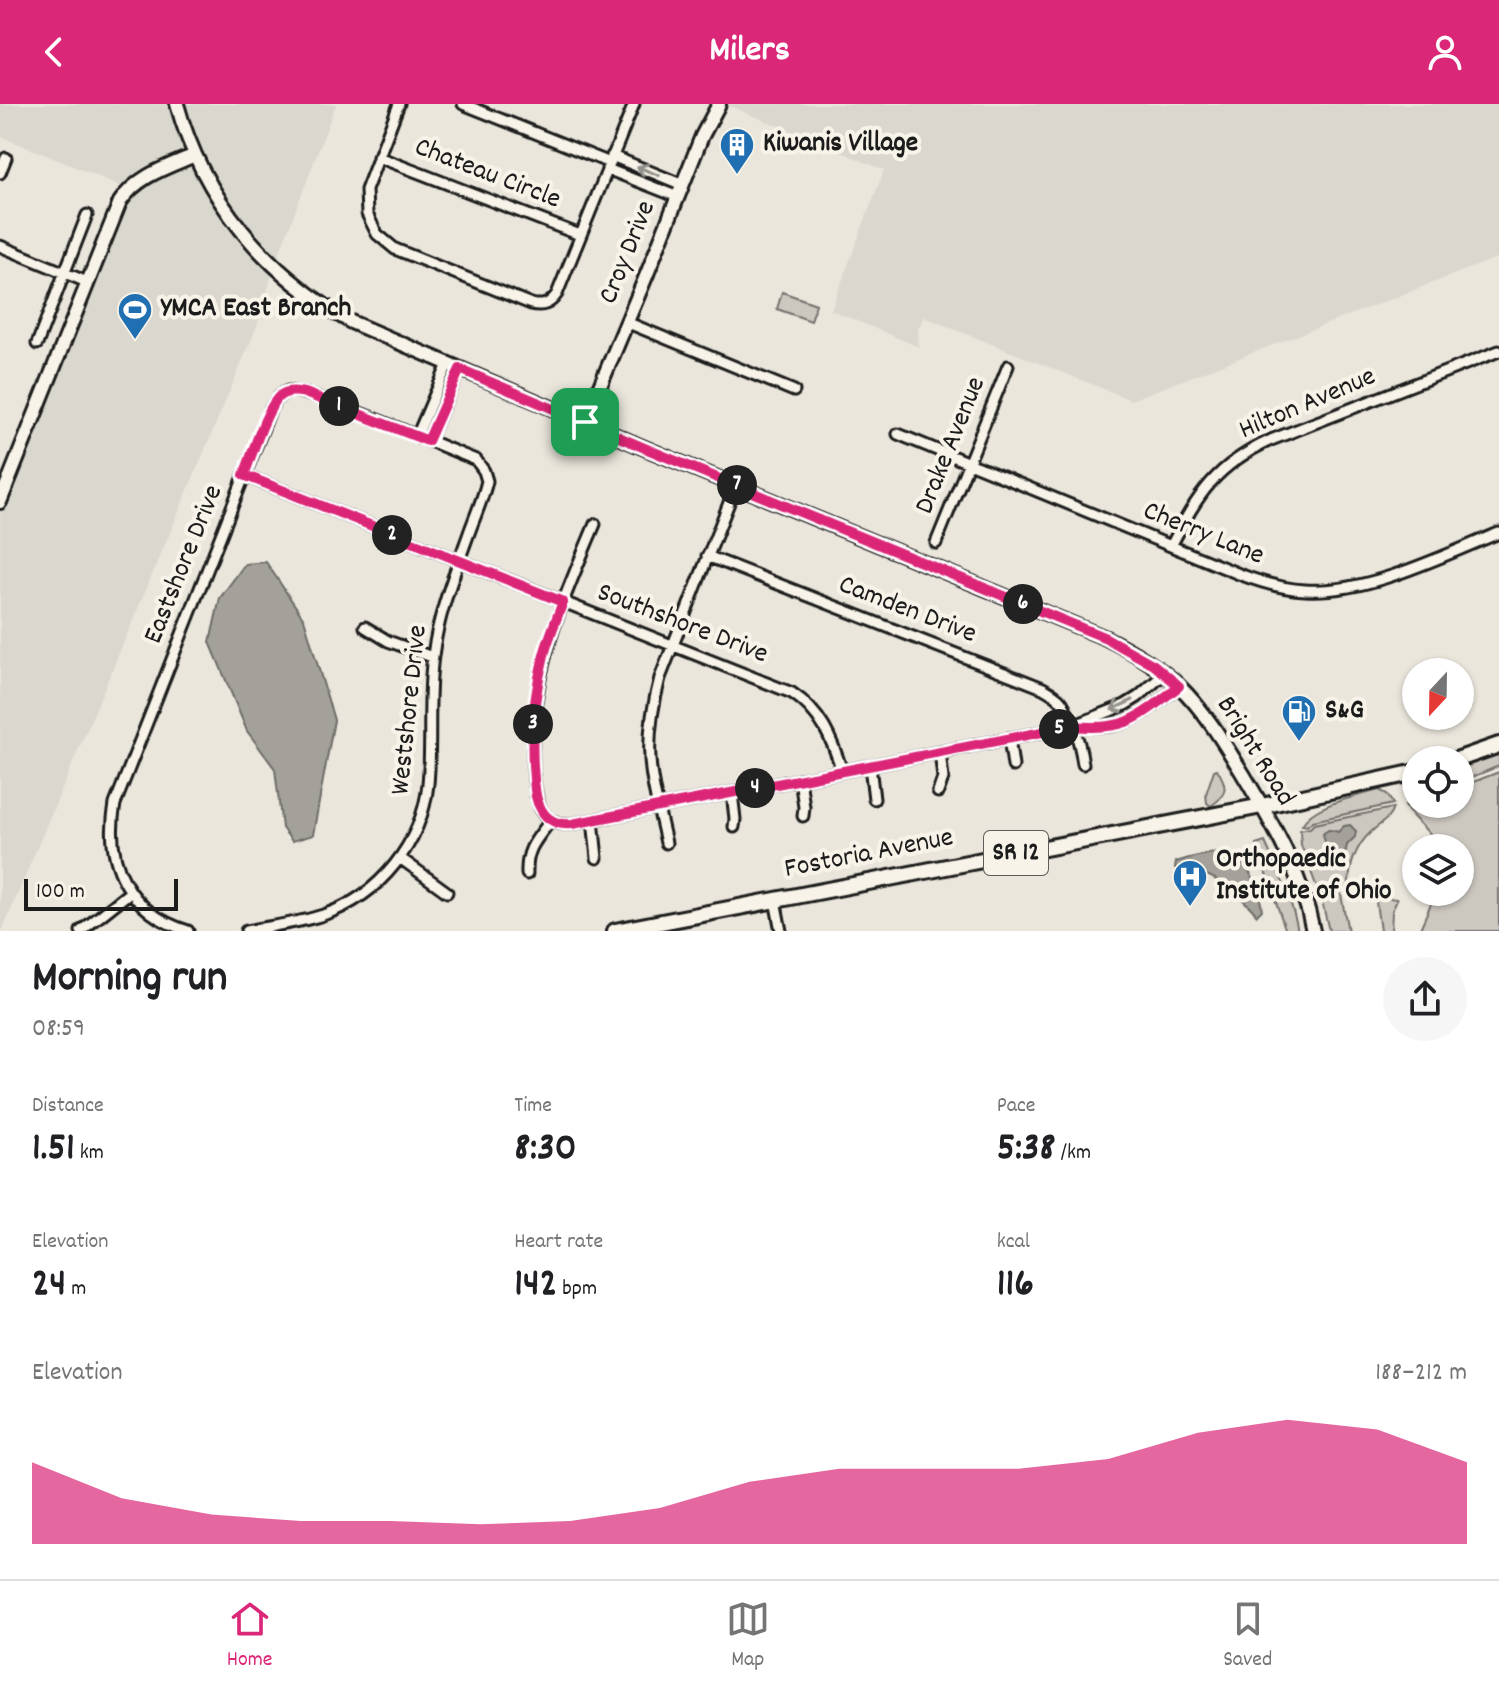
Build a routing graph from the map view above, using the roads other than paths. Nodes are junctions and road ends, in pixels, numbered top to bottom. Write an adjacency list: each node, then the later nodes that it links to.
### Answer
1 (177, 104): 6 (main road, Bright Road)
2 (399, 104): 7 (street, Chateau Circle)
3 (463, 104): 9 (street, Chateau Circle)
4 (634, 104): 9 (street, Chateau Circle)
5 (719, 104): 11 (main road, Croy Drive)
6 (195, 155): 16 (main road); 20 (main road, Bright Road)
7 (378, 157): 13 (street, Chateau Circle); 13 (street, Chateau Circle)
8 (6, 158): 10 (street)
9 (610, 163): 11 (street); 13 (street, Chateau Circle)
10 (0, 173)
11 (680, 191): 17 (main road, Croy Drive)
12 (87, 215): 15 (street)
13 (580, 235)
14 (0, 246): 15 (street)
15 (65, 273): 16 (street); 18 (street)
16 (87, 282): 30 (main road)
17 (626, 322): 22 (street); 23 (main road, Croy Drive)
18 (37, 344)
19 (1499, 351): 34 (street, Hilton Avenue)
20 (454, 366): 23 (main road, Bright Road); 25 (street); 26 (street)
21 (1008, 366): 27 (street, Drake Avenue)
22 (794, 391)
23 (585, 422): 29 (main road, Bright Road)
24 (898, 434): 27 (street, Cherry Lane)
25 (417, 436): 26 (street, Westshore Drive); 28 (street, Eastshore Drive)
26 (428, 441): 36 (street, Westshore Drive)
27 (968, 463): 33 (street, Drake Avenue); 34 (street, Cherry Lane)
28 (244, 475): 36 (street, Southshore Drive); 68 (street, Eastshore Drive)
29 (736, 485): 35 (street); 41 (main road, Bright Road)
30 (0, 502)
31 (595, 524): 37 (street)
32 (1499, 533): 34 (street, Cherry Lane)
33 (936, 543)
34 (1171, 546)
35 (707, 556): 39 (street); 43 (street, Camden Drive)
36 (459, 562): 37 (street, Southshore Drive); 40 (street, Westshore Drive)
37 (563, 602): 39 (street, Southshore Drive); 60 (street)
38 (365, 627): 40 (street)
39 (673, 645): 51 (street, Southshore Drive); 58 (street)
40 (432, 657): 64 (street, Westshore Drive)
41 (1165, 673): 42 (main road, Bright Road); 43 (street, one-way to 43)
42 (1179, 686): 43 (street); 57 (main road, Bright Road)
43 (1073, 726): 44 (street); 48 (street, Camden Drive)
44 (1009, 738): 46 (street); 50 (street)
45 (1499, 745): 47 (main road)
46 (940, 752): 49 (street); 54 (street)
47 (1474, 754)
48 (1083, 764)
49 (870, 766): 51 (street); 56 (street)
50 (1013, 766)
51 (842, 771): 53 (street)
52 (1402, 775): 57 (main road, Fostoria Avenue / SR 12)
53 (800, 779): 55 (street); 59 (street)
54 (938, 792)
55 (732, 793): 58 (street); 62 (street)
56 (874, 799)
57 (1262, 806): 69 (main road, Fostoria Avenue / SR 12); 75 (main road, Bright Road)
58 (659, 807): 61 (street); 63 (street)
59 (803, 816)
60 (551, 820): 61 (street); 66 (street)
61 (593, 820): 65 (street)
62 (734, 827)
63 (666, 843)
64 (400, 858): 67 (street); 72 (street, Westshore Drive)
65 (597, 858)
66 (527, 874)
67 (447, 892)
68 (129, 893): 70 (street); 71 (street)
69 (775, 900): 73 (main road, Fostoria Avenue / SR 12); 74 (street)
70 (81, 931)
71 (188, 931)
72 (246, 931)
73 (615, 931)
74 (781, 931)
75 (1313, 931)

